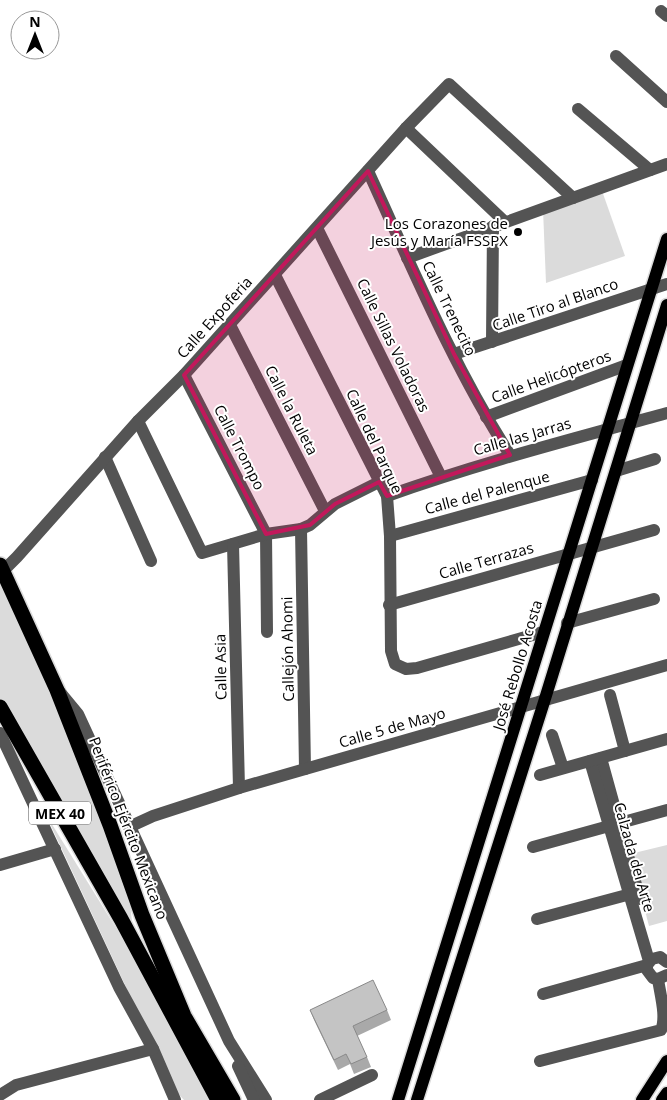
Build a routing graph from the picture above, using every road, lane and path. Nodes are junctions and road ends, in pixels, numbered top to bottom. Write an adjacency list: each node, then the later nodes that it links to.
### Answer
1 (616, 56): 2 (street)
2 (667, 102)
3 (578, 109): 6 (street)
4 (406, 128): 7 (street, Calle Expoferia); 8 (street, Calle Expoferia); 9 (street)
5 (667, 164): 6 (street)
6 (650, 170): 8 (street)
7 (368, 171): 10 (street, Calle Expoferia); 12 (street, Calle Trenecito)
8 (573, 198): 9 (street)
9 (499, 224): 12 (street); 18 (street)
10 (317, 228): 13 (street, Calle Expoferia); 31 (street, Calle Sillas Voladoras)
11 (667, 239): 15 (main road, José Rebollo Acosta)
12 (407, 258): 19 (street, Calle Trenecito)
13 (275, 275): 17 (street, Calle Expoferia); 33 (street, Calle del Parque)
14 (667, 284): 15 (street, Calle Tiro al Blanco)
15 (651, 289): 18 (street, Calle Tiro al Blanco); 20 (main road, José Rebollo Acosta)
16 (667, 305): 25 (main road)
17 (230, 325): 21 (street, Calle Expoferia); 35 (street, Calle la Ruleta)
18 (492, 342): 19 (street, Calle Tiro al Blanco)
19 (454, 354): 23 (street, Calle Trenecito)
20 (627, 365): 23 (street, Calle Helicópteros); 26 (main road, José Rebollo Acosta)
21 (184, 375): 24 (street, Calle Expoferia); 38 (street, Calle Trompo)
22 (667, 413): 25 (street, Calle las Jarras)
23 (486, 417): 27 (street, Calle Trenecito)
24 (138, 421): 28 (street, Calle Expoferia); 40 (street)
25 (630, 423): 26 (street, Calle las Jarras); 30 (main road)
26 (607, 429): 27 (street, Calle las Jarras); 32 (main road, José Rebollo Acosta)
27 (510, 455): 31 (street, Calle las Jarras)
28 (105, 457): 43 (street); 44 (street, Calle Expoferia)
29 (655, 459): 30 (street)
30 (616, 471): 41 (main road)
31 (441, 477): 34 (street, Calle las Jarras)
32 (592, 480): 39 (street, Calle del Palenque); 42 (main road, José Rebollo Acosta)
33 (378, 482): 34 (street, Calle del Parque); 35 (street)
34 (387, 496): 39 (street, Calle del Parque)
35 (325, 511): 36 (street)
36 (301, 529): 38 (street); 62 (street, Callejón Ahomi)
37 (654, 530): 41 (street, Calle Terrazas)
38 (266, 534): 40 (street); 48 (street)
39 (390, 536): 46 (street, Calle del Parque)
40 (233, 544): 64 (street, Calle Asia)
41 (592, 547): 42 (street, Calle Terrazas); 47 (main road)
42 (568, 553): 46 (street, Calle Terrazas); 49 (main road, José Rebollo Acosta)
43 (151, 561)
44 (1, 568): 51 (highway, Periférico Ejército Mexicano / MEX 40)
45 (654, 599): 47 (street)
46 (389, 605): 49 (street, Calle del Parque)
47 (567, 623): 53 (main road)
48 (267, 632)
49 (543, 632): 55 (main road, José Rebollo Acosta)
50 (667, 665): 53 (street, Calle 5 de Mayo)
51 (57, 690): 67 (street); 78 (highway, Periférico Ejército Mexicano / MEX 40)
52 (610, 694): 59 (street)
53 (544, 702): 55 (street, Calle 5 de Mayo); 72 (main road)
54 (0, 707): 78 (highway, Periférico Ejército Mexicano / MEX 40)
55 (520, 708): 62 (street, Calle 5 de Mayo); 71 (main road, José Rebollo Acosta)
56 (0, 733): 69 (street)
57 (552, 735): 61 (street)
58 (667, 739): 59 (street)
59 (625, 751): 60 (street)
60 (596, 759): 61 (street); 66 (street, Calzada del Arte)
61 (563, 768): 63 (street)
62 (305, 769): 64 (street, Calle 5 de Mayo)
63 (540, 775)
64 (239, 788): 67 (street, Calle 5 de Mayo)
65 (667, 810): 66 (street)
66 (614, 825): 68 (street); 73 (street, Calzada del Arte)
67 (129, 827): 79 (street)
68 (533, 847)
69 (55, 849): 70 (street); 80 (street)
70 (0, 864)
71 (465, 883): 72 (main road); 81 (main road, José Rebollo Acosta)
72 (485, 889): 84 (main road)
73 (633, 893): 74 (street); 75 (street, Calzada del Arte)
74 (537, 919)
75 (658, 961): 76 (street); 77 (street)
76 (663, 978): 82 (street)
77 (542, 994)
78 (179, 1018): 90 (highway, Periférico Ejército Mexicano / MEX 40); 91 (highway, Periférico Ejército Mexicano / MEX 40)
79 (230, 1041): 92 (street); 93 (street)
80 (152, 1049): 87 (street); 88 (street)
81 (411, 1059): 84 (main road); 95 (main road, José Rebollo Acosta)
82 (540, 1061)
83 (667, 1061): 97 (main road)
84 (429, 1065): 96 (main road)
85 (372, 1075): 94 (street)
86 (667, 1093): 98 (main road)
87 (0, 1094)
88 (173, 1095): 89 (street)
89 (181, 1100)
90 (218, 1100)
91 (232, 1100)
92 (254, 1100)
93 (266, 1100)
94 (320, 1100)
95 (398, 1100)
96 (417, 1100)
97 (642, 1100)
98 (662, 1100)

